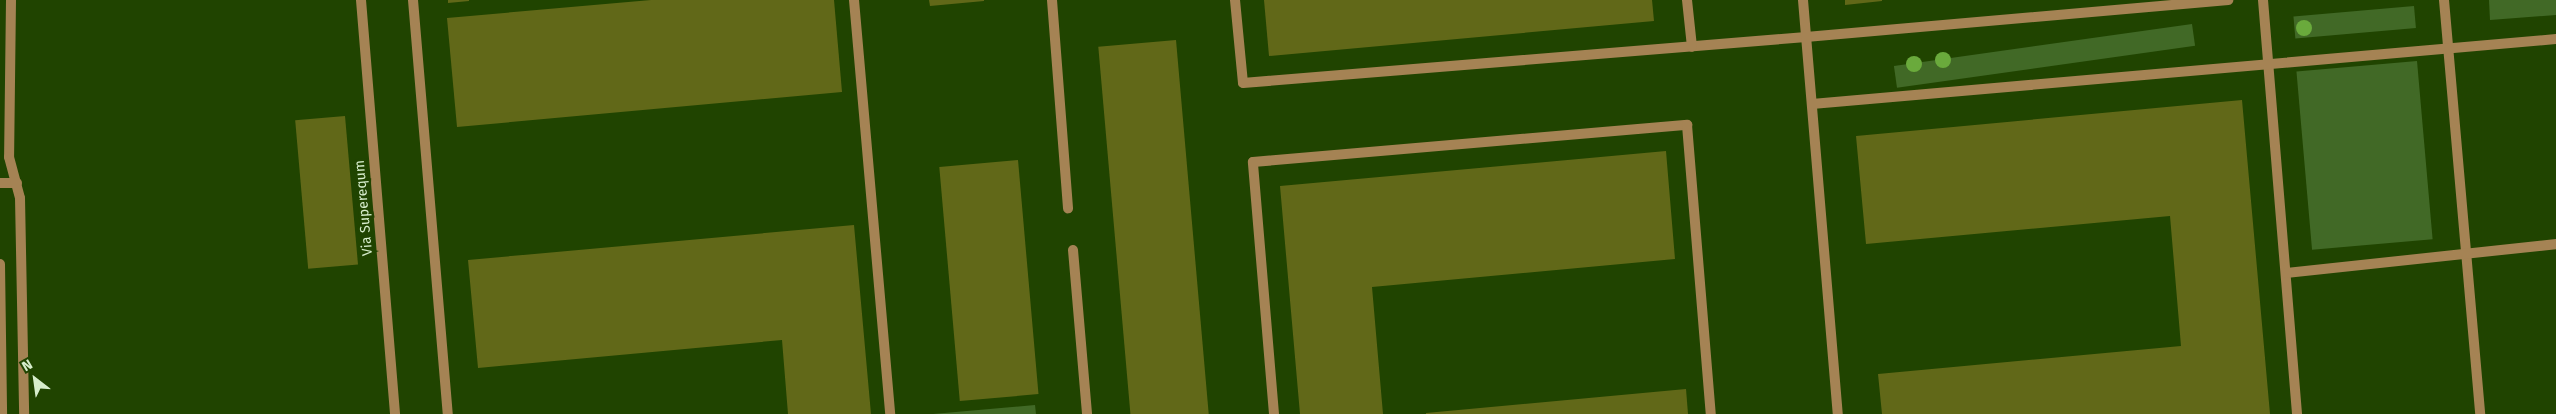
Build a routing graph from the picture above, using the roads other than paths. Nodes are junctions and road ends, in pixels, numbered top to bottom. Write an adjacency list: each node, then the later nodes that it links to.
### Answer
1 (11, 0): 19 (street)
2 (361, 0): 28 (street, Via Superequm)
3 (413, 0): 29 (street)
4 (854, 0): 30 (street)
5 (1052, 0): 20 (street)
6 (1235, 0): 14 (street)
7 (1688, 0): 14 (street)
8 (1803, 0): 12 (street)
9 (2228, 0): 12 (street)
10 (2263, 0): 16 (street)
11 (2444, 0): 15 (street)
12 (1806, 37): 14 (street); 17 (street)
13 (2556, 40): 15 (street)
14 (1692, 47)
15 (2448, 49): 16 (street); 23 (street)
16 (2268, 64): 17 (street); 25 (street)
17 (1812, 104): 34 (street)
18 (0, 183): 19 (street)
19 (17, 183): 27 (street)
20 (1068, 208)
21 (2556, 244): 23 (street)
22 (1073, 250): 31 (street)
23 (2466, 254): 25 (street); 36 (street)
24 (0, 264): 26 (street)
25 (2286, 273): 35 (street)
26 (2, 414)
27 (24, 414)
28 (395, 414)
29 (448, 414)
30 (890, 414)
31 (1087, 414)
32 (1274, 414): 33 (street)
33 (1711, 414)
34 (1838, 414)
35 (2297, 414)
36 (2480, 414)

